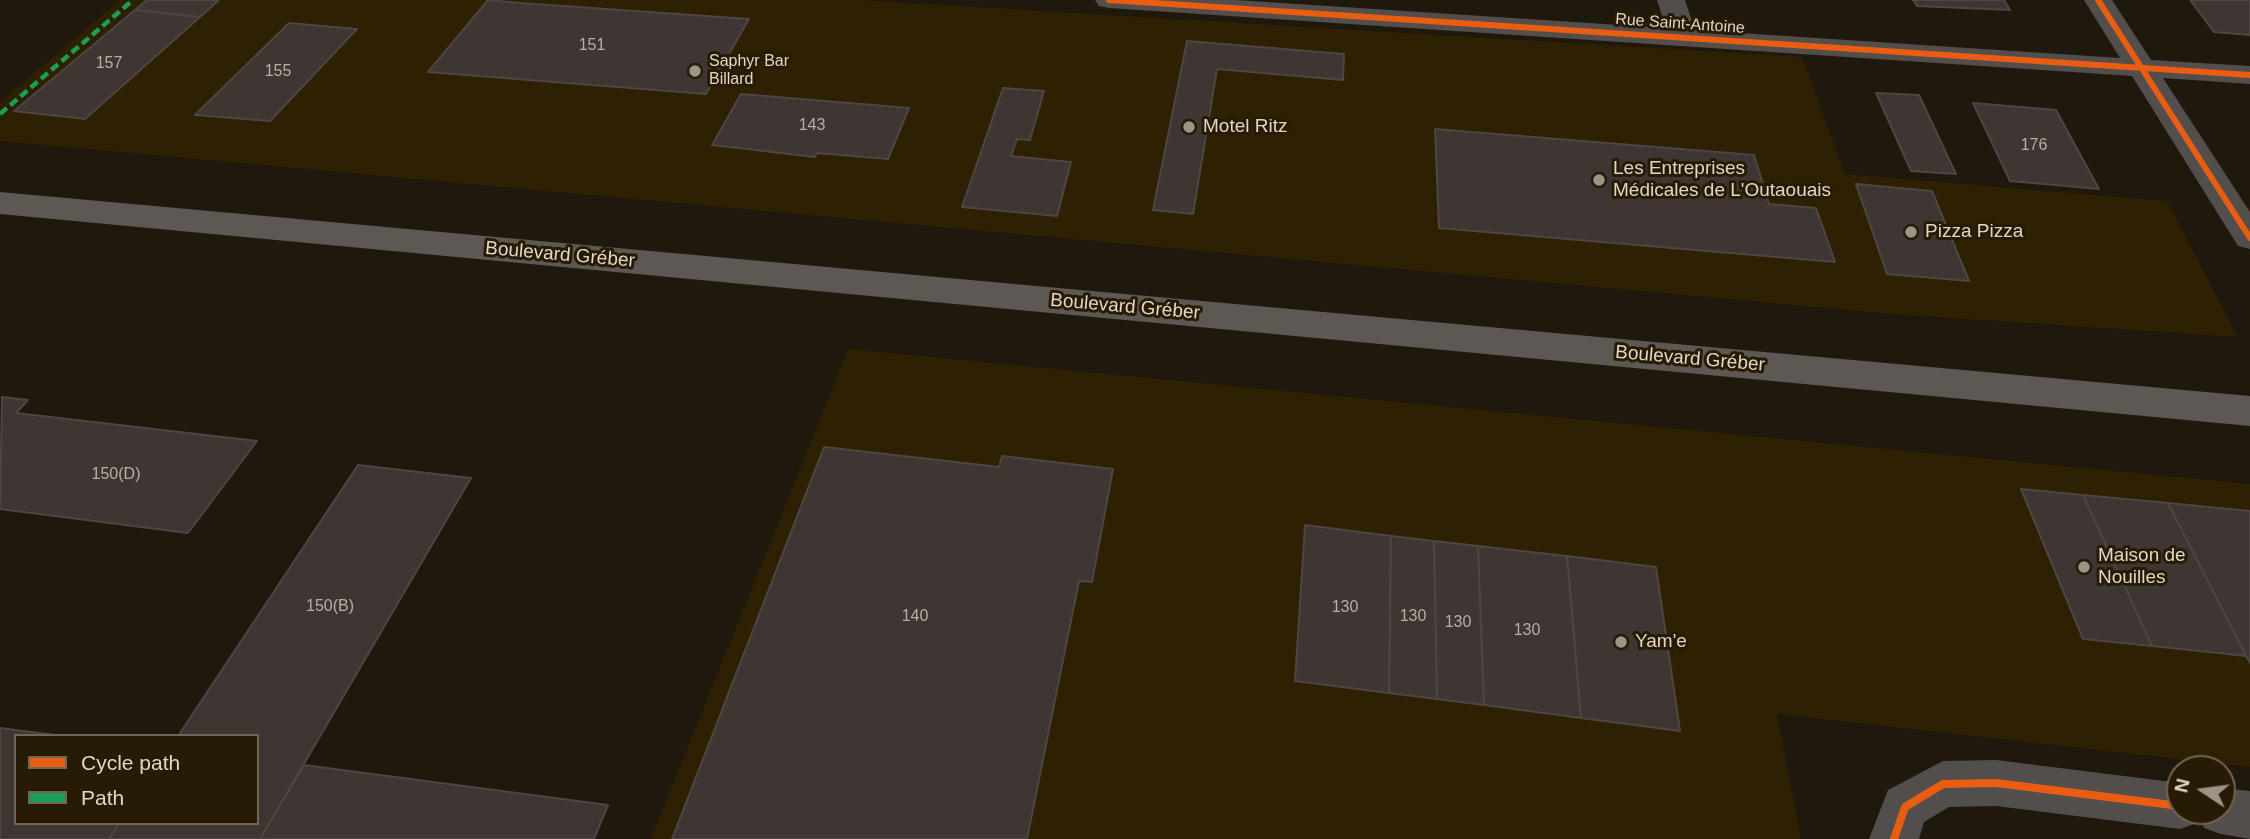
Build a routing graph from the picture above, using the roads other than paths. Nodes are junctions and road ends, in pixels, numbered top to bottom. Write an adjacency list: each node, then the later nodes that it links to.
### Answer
1 (1109, 0): 4 (street, Rue Saint-Antoine)
2 (1671, 0): 4 (street)
3 (2098, 0): 5 (street)
4 (1682, 38): 5 (street, Rue Saint-Antoine)
5 (2141, 68): 6 (street, Rue Saint-Antoine); 8 (street)
6 (2250, 75)
7 (0, 204): 9 (main road, Boulevard Gréber)
8 (2250, 238)
9 (2250, 411)
10 (2166, 804): 11 (street)
11 (1894, 839)

